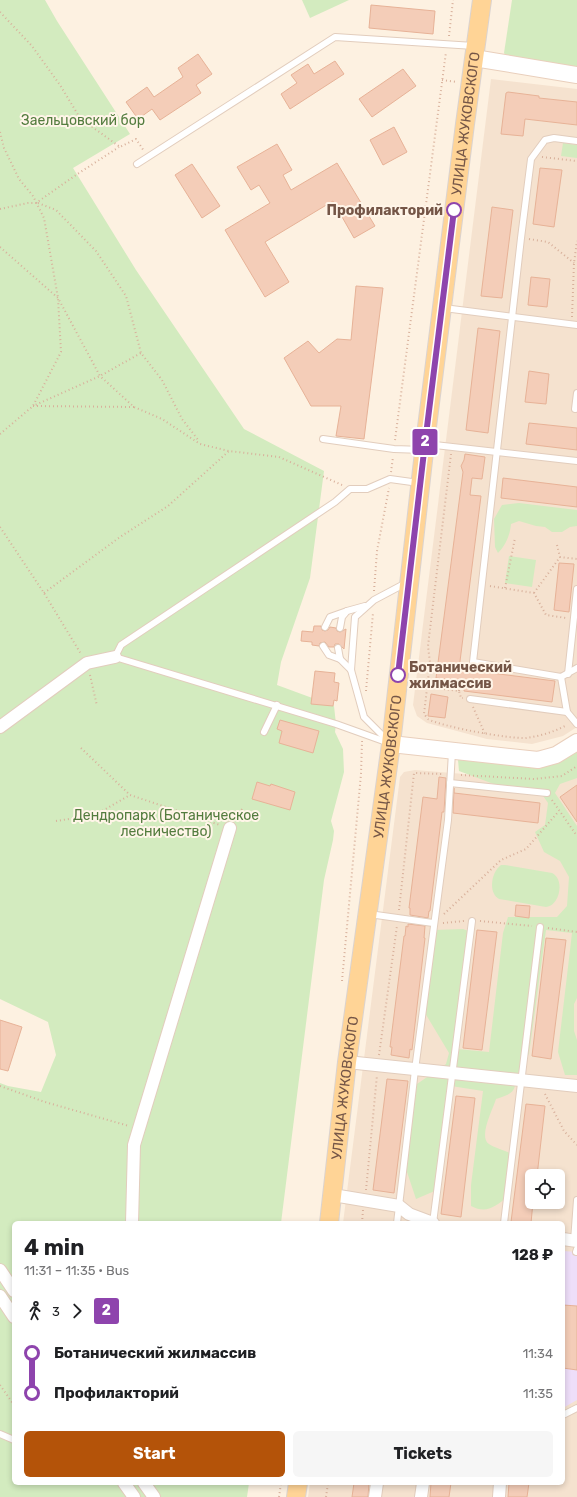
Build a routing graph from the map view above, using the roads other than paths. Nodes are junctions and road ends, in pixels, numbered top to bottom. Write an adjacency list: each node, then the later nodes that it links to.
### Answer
1 (482, 0): 2 (main road, УЛИЦА ЖУКОВСКОГО)
2 (475, 52): 3 (street); 5 (lane); 6 (main road, УЛИЦА ЖУКОВСКОГО)
3 (577, 74)
4 (577, 140): 7 (lane)
5 (137, 164)
6 (442, 308): 7 (lane); 12 (main road, УЛИЦА ЖУКОВСКОГО)
7 (512, 316): 8 (lane); 13 (lane)
8 (575, 324)
9 (577, 393): 10 (lane)
10 (575, 409)
11 (323, 439): 12 (lane)
12 (425, 447): 13 (lane); 15 (main road, УЛИЦА ЖУКОВСКОГО)
13 (497, 452): 14 (lane); 29 (lane)
14 (577, 461)
15 (420, 483): 16 (main road, УЛИЦА ЖУКОВСКОГО); 24 (lane)
16 (409, 581): 18 (lane); 37 (main road, УЛИЦА ЖУКОВСКОГО)
17 (577, 589): 28 (lane)
18 (365, 606): 19 (lane); 27 (lane)
19 (347, 611): 20 (lane); 21 (lane)
20 (325, 627)
21 (340, 628)
22 (323, 646): 25 (lane)
23 (338, 648): 25 (lane)
24 (115, 657): 31 (lane); 34 (street)
25 (340, 659): 27 (lane)
26 (577, 668): 28 (lane)
27 (350, 670): 37 (lane)
28 (568, 674): 29 (lane)
29 (561, 677): 32 (lane)
30 (470, 699): 32 (lane)
31 (277, 705): 35 (lane); 37 (lane)
32 (566, 712): 33 (lane)
33 (576, 722)
34 (0, 727)
35 (264, 732)
36 (577, 742): 38 (street)
37 (391, 744): 38 (street); 42 (main road, УЛИЦА ЖУКОВСКОГО)
38 (452, 751): 39 (lane)
39 (450, 783): 40 (lane); 44 (lane)
40 (547, 793)
41 (230, 828): 54 (street)
42 (367, 913): 44 (lane); 46 (main road, УЛИЦА ЖУКОВСКОГО)
43 (472, 921): 48 (lane)
44 (433, 923): 47 (lane)
45 (540, 927): 49 (lane)
46 (347, 1062): 47 (street); 51 (main road, УЛИЦА ЖУКОВСКОГО)
47 (415, 1070): 48 (street); 53 (lane)
48 (452, 1073): 49 (street); 58 (lane)
49 (522, 1081): 50 (street); 59 (lane)
50 (577, 1086)
51 (333, 1195): 53 (street); 55 (main road, УЛИЦА ЖУКОВСКОГО)
52 (577, 1200): 60 (lane)
53 (399, 1206): 56 (lane); 57 (street)
54 (132, 1221)
55 (329, 1221)
56 (397, 1221)
57 (428, 1221)
58 (433, 1221)
59 (504, 1221)
60 (573, 1244)
61 (0, 1270): 62 (street)
62 (12, 1288)
63 (0, 1296): 64 (street)
64 (12, 1314)
65 (577, 1408): 66 (lane)
66 (565, 1414)
67 (0, 1434): 68 (lane)
68 (12, 1439)
69 (125, 1485): 75 (street)
70 (145, 1485): 76 (street)
71 (298, 1485): 77 (main road)
72 (376, 1485): 78 (street)
73 (422, 1485): 79 (street)
74 (500, 1485): 80 (street)
75 (134, 1497)
76 (154, 1497)
77 (296, 1497)
78 (375, 1497)
79 (421, 1497)
80 (499, 1497)

